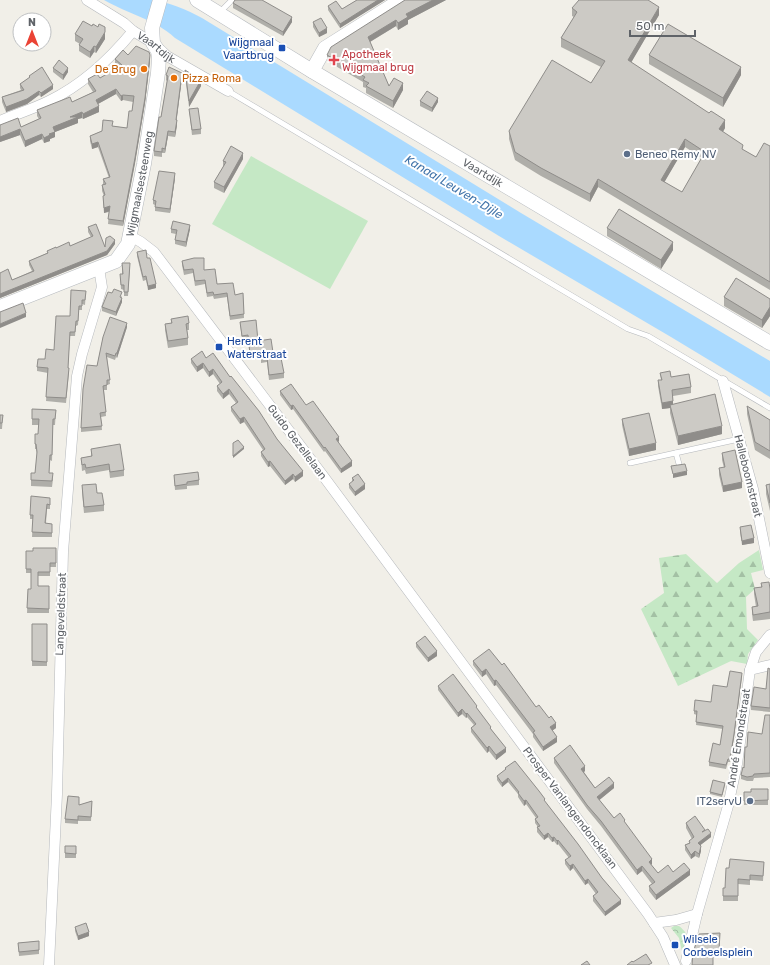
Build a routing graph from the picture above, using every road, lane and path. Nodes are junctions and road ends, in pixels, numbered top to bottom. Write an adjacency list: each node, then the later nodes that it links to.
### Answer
1 (87, 0): 7 (street, Vaartdijk)
2 (160, 0): 8 (street, Wijgmaalsesteenweg)
3 (197, 0): 6 (street, Vaartdijk)
4 (232, 0): 6 (lane)
5 (401, 0): 9 (street)
6 (218, 13): 9 (street, Vaartdijk)
7 (133, 31): 8 (street, Vaartdijk); 11 (street)
8 (152, 43): 10 (street, Vaartdijk); 12 (street, Wijgmaalsesteenweg)
9 (312, 71): 15 (street, Vaartdijk)
10 (228, 91): 16 (lane)
11 (0, 121)
12 (130, 236): 13 (street, Wijgmaalsesteenweg); 24 (street, Guido Gezellelaan)
13 (99, 268): 14 (street, Wijgmaalsesteenweg); 30 (street, Langeveldstraat)
14 (0, 307)
15 (770, 343)
16 (723, 381): 17 (lane); 18 (street, Halleboomstraat)
17 (770, 408)
18 (739, 439): 19 (lane); 22 (street, Halleboomstraat)
19 (676, 453): 20 (lane); 21 (lane)
20 (630, 463)
21 (679, 464)
22 (770, 573)
23 (770, 635): 26 (street, André Emondstraat)
24 (456, 656): 28 (street, Prosper Vanlangendoncklaan)
25 (770, 665): 26 (street)
26 (750, 670): 27 (street, André Emondstraat)
27 (697, 914): 28 (street); 29 (street, André Emondstraat)
28 (654, 923): 31 (street, Prosper Vanlangendoncklaan)
29 (686, 961)
30 (49, 965)
31 (675, 965)

